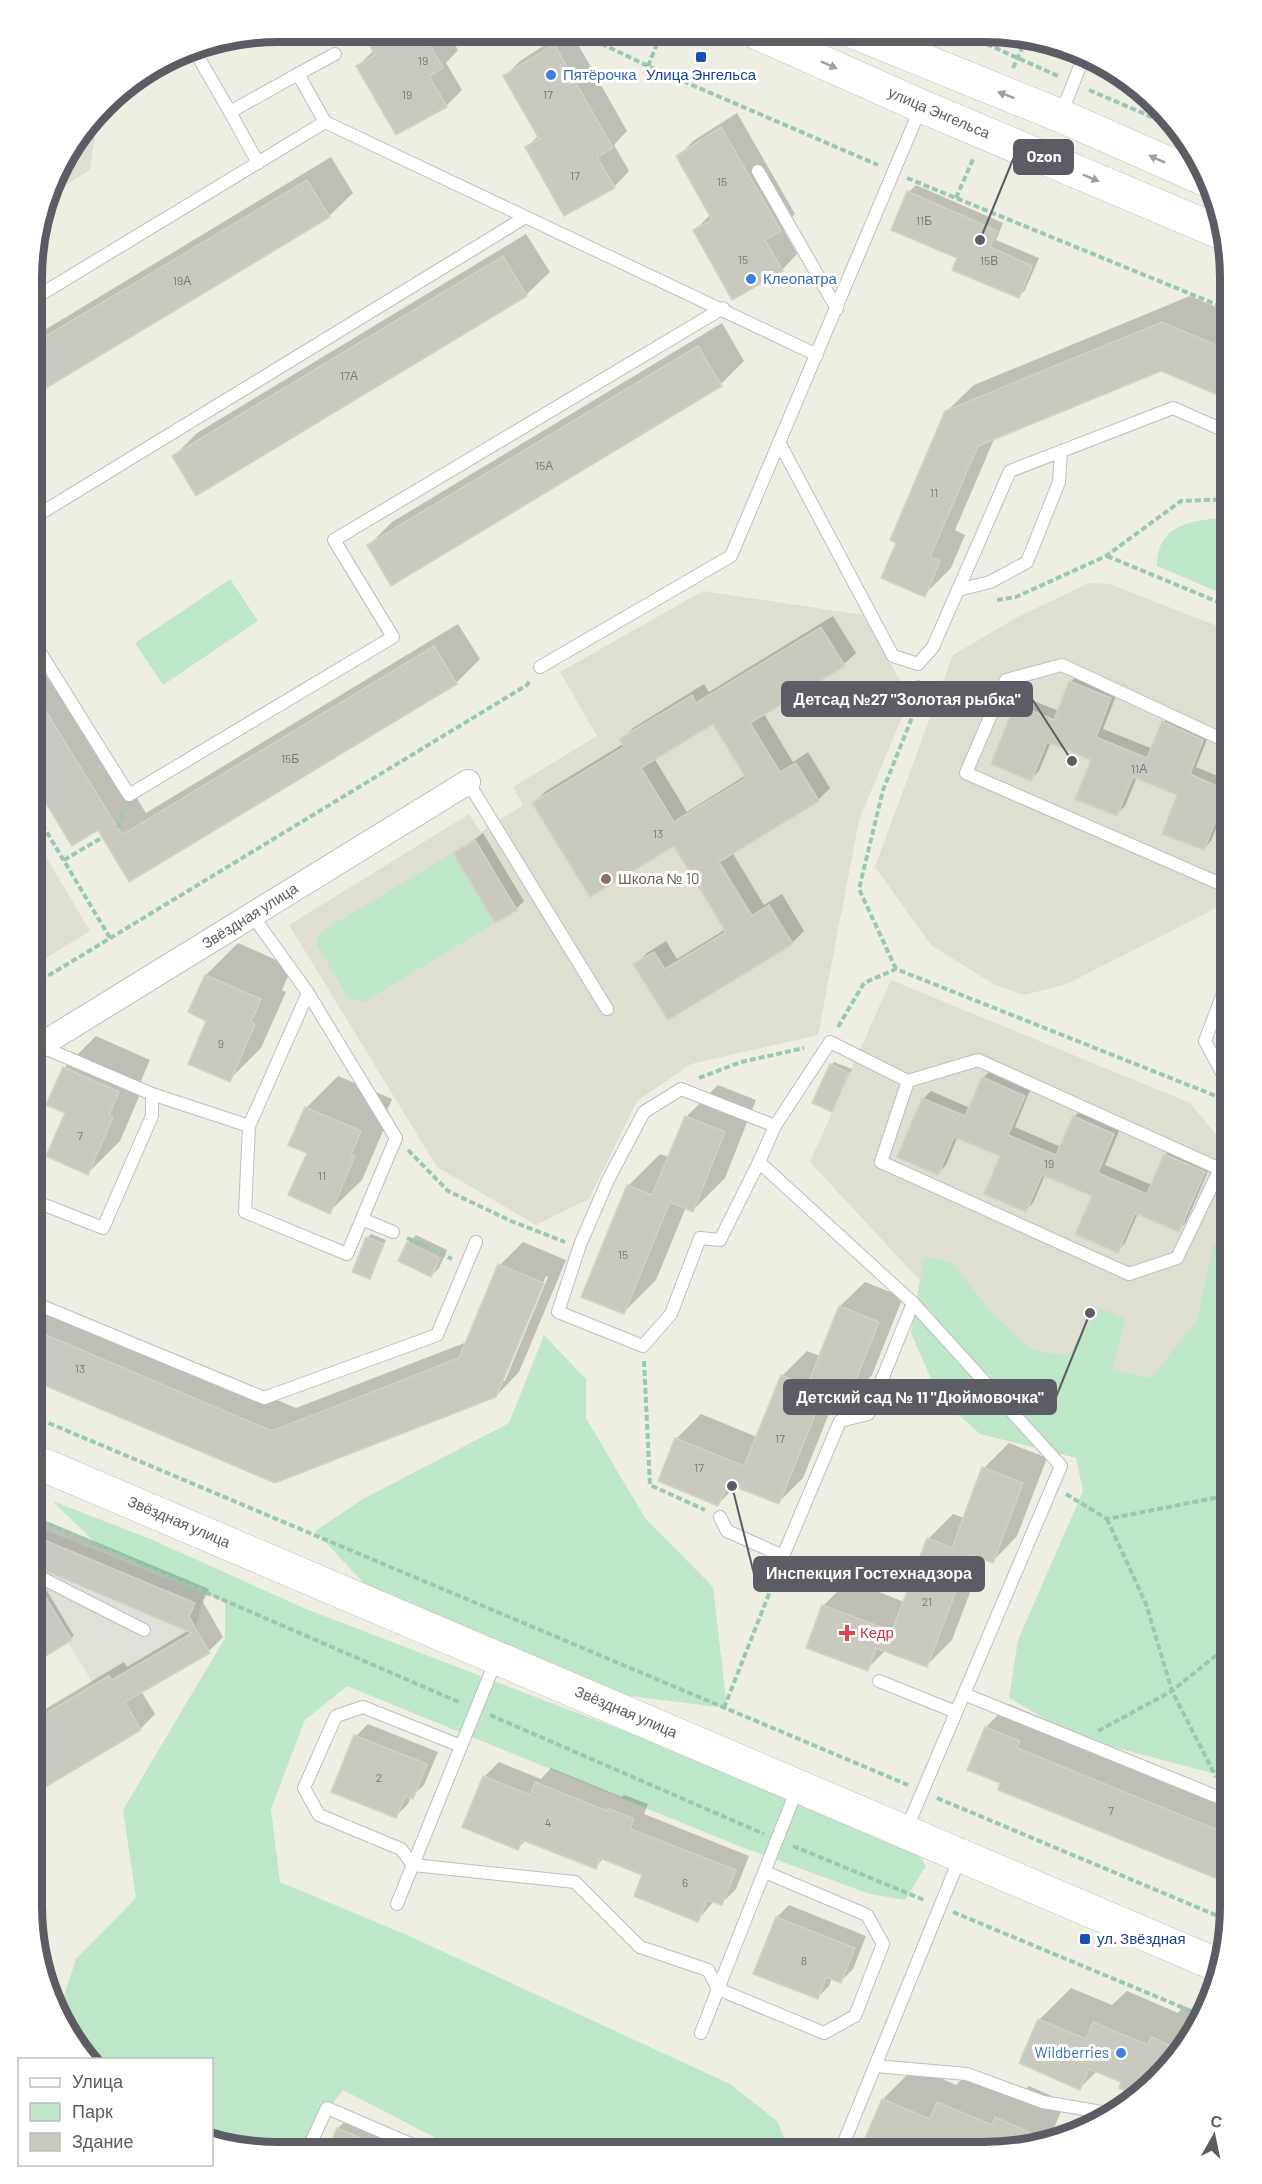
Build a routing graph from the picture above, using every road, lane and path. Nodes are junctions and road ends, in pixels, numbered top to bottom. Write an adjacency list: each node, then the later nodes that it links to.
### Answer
1 (598, 42): 8 (path)
2 (658, 42): 8 (path)
3 (777, 42): 10 (street, улица Энгельса, one-way to 10)
4 (878, 42): 12 (street, one-way to 4)
5 (334, 54): 9 (lane)
6 (198, 56): 11 (lane)
7 (1082, 63): 12 (lane)
8 (648, 66): 16 (path)
9 (298, 74): 11 (lane); 13 (lane)
10 (921, 106): 16 (lane); 19 (street, улица Энгельса, one-way to 19)
11 (230, 112): 14 (lane)
12 (1061, 116): 17 (street, one-way to 12)
13 (325, 122): 14 (lane); 18 (lane)
14 (258, 163): 20 (lane)
15 (758, 171): 23 (lane)
16 (895, 172): 21 (path); 23 (lane)
17 (1197, 176)
18 (524, 218): 22 (lane); 29 (lane)
19 (1215, 230)
20 (42, 294)
21 (1220, 306)
22 (723, 308): 24 (lane); 34 (lane)
23 (837, 309): 24 (lane)
24 (817, 355): 26 (lane)
25 (1220, 429): 27 (lane)
26 (779, 441): 35 (lane); 36 (lane)
27 (1061, 451): 31 (lane); 31 (lane)
28 (1220, 499): 30 (path)
29 (42, 513)
30 (1106, 556): 32 (path); 33 (path)
31 (958, 590): 35 (lane)
32 (986, 601)
33 (1220, 603)
34 (42, 655)
35 (918, 664): 45 (path)
36 (540, 667): 44 (path)
37 (1220, 738): 42 (lane)
38 (468, 782): 43 (street, Звёздная улица); 49 (lane)
39 (42, 824): 41 (path)
40 (103, 837): 41 (path)
41 (64, 860): 44 (path)
42 (1220, 884)
43 (252, 915): 47 (lane); 51 (street, Звёздная улица)
44 (110, 938): 46 (path)
45 (896, 969): 50 (path); 57 (path)
46 (42, 980)
47 (308, 993): 58 (lane); 60 (lane)
48 (1220, 1000): 53 (lane)
49 (607, 1009)
50 (830, 1042): 54 (lane); 55 (path); 59 (lane)
51 (42, 1044)
52 (42, 1050): 56 (lane)
53 (1220, 1070)
54 (908, 1081): 54 (lane)
55 (681, 1089): 59 (lane); 66 (lane)
56 (152, 1094): 58 (lane); 62 (lane)
57 (1219, 1098)
58 (249, 1126): 63 (lane)
59 (775, 1126): 61 (lane)
60 (396, 1138): 63 (lane); 66 (path)
61 (759, 1162): 68 (lane); 70 (lane)
62 (42, 1204)
63 (362, 1220): 64 (lane)
64 (393, 1232): 67 (path)
65 (476, 1242): 67 (lane)
66 (580, 1245): 70 (lane)
67 (467, 1265): 69 (lane)
68 (913, 1303): 73 (lane); 78 (lane)
69 (42, 1306)
70 (643, 1346): 75 (path)
71 (42, 1420): 86 (path)
72 (42, 1464): 82 (street, Звёздная улица)
73 (1053, 1485): 76 (path); 85 (lane)
74 (1220, 1497): 76 (path)
75 (720, 1517): 78 (lane)
76 (1107, 1519): 84 (path)
77 (42, 1521): 87 (path)
78 (783, 1556): 86 (path)
79 (42, 1578): 80 (lane)
80 (144, 1630)
81 (1220, 1652): 84 (path)
82 (497, 1657): 87 (lane); 92 (street, Звёздная улица)
83 (879, 1681): 88 (lane)
84 (1172, 1691): 89 (path); 91 (path)
85 (964, 1694): 88 (lane); 89 (lane)
86 (724, 1708): 93 (path)
87 (477, 1710): 90 (lane); 96 (path)
88 (956, 1712): 93 (lane)
89 (1079, 1741): 94 (lane)
90 (461, 1746): 98 (lane); 98 (lane)
91 (1220, 1783)
92 (799, 1785): 95 (street, Звёздная улица); 96 (lane)
93 (922, 1791): 95 (lane); 102 (path)
94 (1220, 1798)
95 (906, 1830): 97 (street, Звёздная улица)
96 (777, 1840): 99 (lane); 101 (path)
97 (961, 1854): 101 (lane); 103 (street, Звёздная улица)
98 (413, 1865): 100 (lane); 104 (lane)
99 (765, 1872): 104 (lane); 104 (lane)
100 (397, 1904)
101 (940, 1907): 105 (path); 107 (lane)
102 (1219, 1917)
103 (1213, 1963)
104 (718, 1989): 106 (lane)
105 (1195, 2013)
106 (701, 2033)
107 (875, 2066): 108 (lane); 111 (lane)
108 (1099, 2112)
109 (311, 2142): 110 (lane)
110 (406, 2142)
111 (844, 2142)

